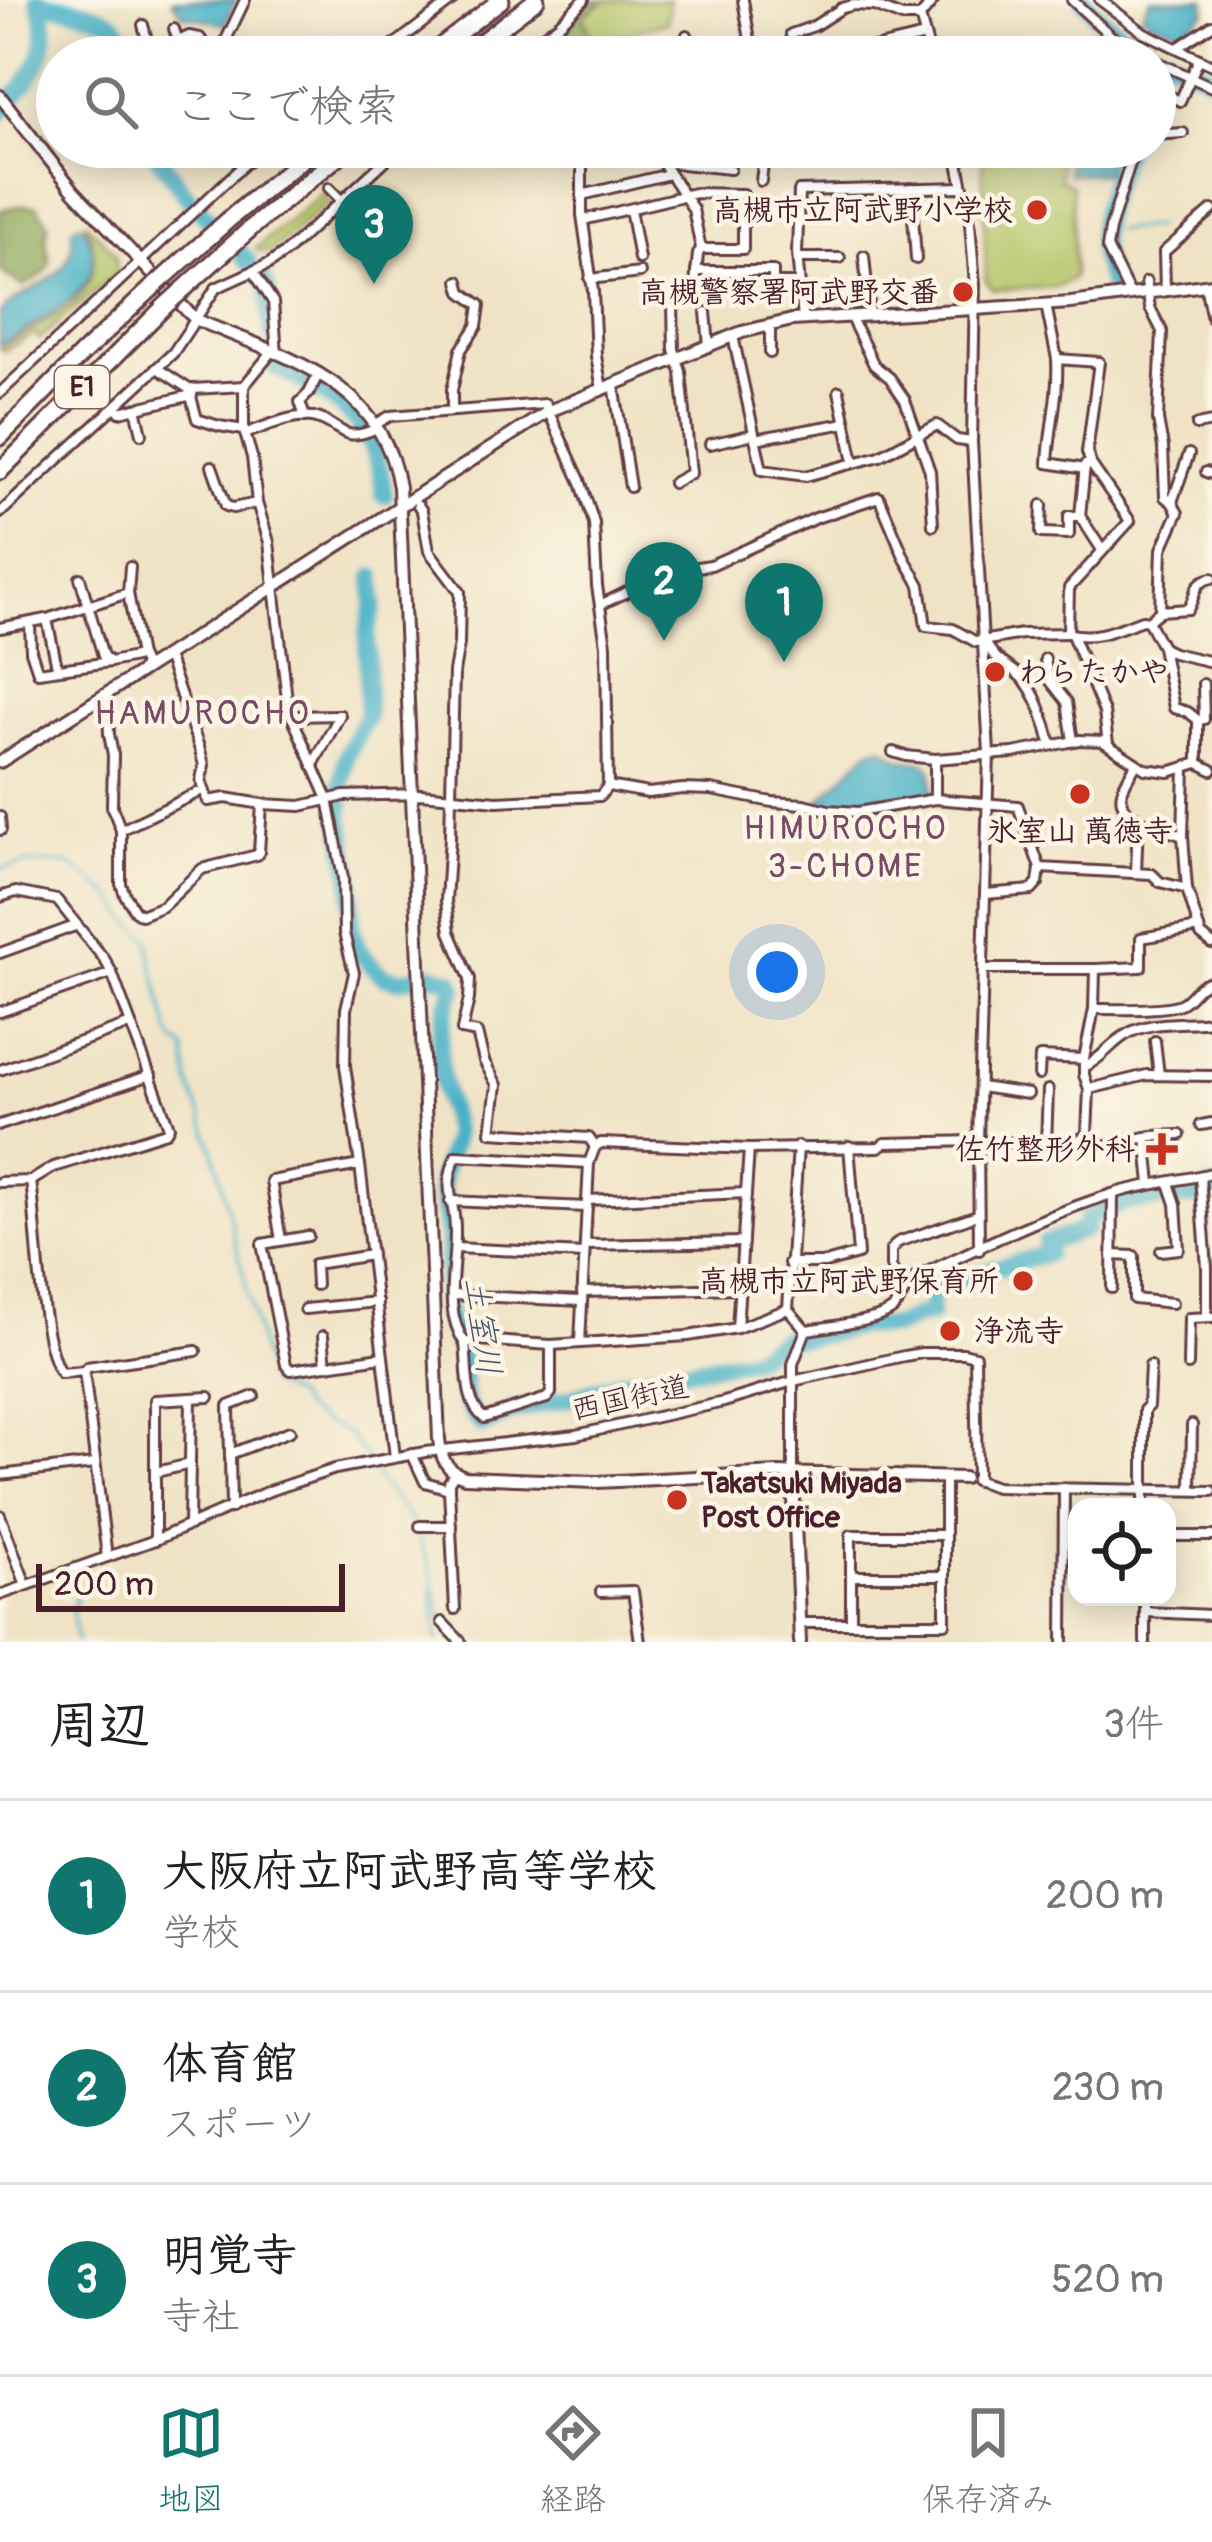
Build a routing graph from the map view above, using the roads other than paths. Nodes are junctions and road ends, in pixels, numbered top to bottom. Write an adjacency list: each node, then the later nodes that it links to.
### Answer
1 (245, 0): 17 (street)
2 (453, 0): 18 (street)
3 (501, 0): 19 (highway)
4 (536, 0): 20 (highway)
5 (584, 0): 21 (street)
6 (743, 0): 22 (street)
7 (934, 0): 11 (street)
8 (1072, 0): 25 (street)
9 (1100, 0): 26 (street)
10 (838, 5): 11 (street); 23 (street)
11 (920, 16): 24 (street)
12 (143, 25): 15 (street)
13 (1212, 25): 27 (street)
14 (174, 29): 16 (street)
15 (146, 36)
16 (177, 36)
17 (228, 36)
18 (406, 36)
19 (455, 36)
20 (490, 36)
21 (543, 36)
22 (749, 36)
23 (791, 36)
24 (925, 36)
25 (1110, 36)
26 (1153, 36)
27 (1178, 48): 28 (street)
28 (1199, 59): 29 (street); 31 (street)
29 (1212, 64)
30 (1176, 71): 31 (street)
31 (1190, 77): 32 (street); 34 (street)
32 (1212, 87)
33 (0, 96): 37 (street)
34 (1176, 99)
35 (1183, 133): 36 (street)
36 (1176, 134)
37 (36, 143)
38 (56, 168): 67 (street)
39 (241, 168): 67 (street)
40 (291, 168): 114 (highway, E1, bridge)
41 (325, 168): 123 (highway, E1, bridge)
42 (376, 168): 57 (street)
43 (582, 168): 55 (street)
44 (666, 168): 50 (street)
45 (713, 168): 49 (street)
46 (762, 168): 51 (street)
47 (960, 168): 52 (street)
48 (1129, 168): 77 (street)
49 (730, 170)
50 (669, 174): 55 (street); 56 (street)
51 (761, 181)
52 (964, 187): 54 (street); 81 (street)
53 (329, 188): 57 (street)
54 (911, 188): 63 (street); 66 (street)
55 (582, 195): 60 (street)
56 (686, 195): 58 (street); 61 (street); 61 (street)
57 (340, 200): 68 (street)
58 (630, 209): 60 (street); 65 (street)
59 (1212, 210): 76 (street)
60 (583, 220): 71 (street)
61 (701, 249): 69 (street)
62 (864, 256): 83 (street)
63 (798, 258): 64 (street); 73 (street)
64 (840, 258)
65 (639, 259)
66 (916, 259)
67 (140, 262): 86 (street); 100 (street)
68 (253, 271): 86 (street); 91 (street)
69 (696, 271): 73 (street); 78 (street)
70 (640, 273): 71 (street)
71 (590, 279): 98 (street)
72 (459, 281): 104 (street)
73 (799, 283): 87 (street)
74 (1209, 285): 76 (street); 85 (street)
75 (1147, 287): 76 (street); 77 (street); 126 (street)
76 (1165, 290)
77 (1130, 295): 80 (street)
78 (694, 296)
79 (673, 305): 93 (street)
80 (1046, 305): 81 (street); 94 (street)
81 (974, 311): 83 (street); 116 (street)
82 (706, 312): 90 (street)
83 (870, 317): 84 (street)
84 (851, 318): 87 (street); 113 (street)
85 (1212, 319)
86 (197, 320): 91 (street); 102 (street)
87 (803, 320): 88 (street)
88 (770, 324): 89 (street); 92 (street)
89 (733, 336): 90 (street); 115 (street)
90 (710, 346): 93 (street)
91 (274, 353): 96 (street); 97 (street)
92 (770, 353)
93 (676, 359): 98 (street); 124 (street)
94 (1057, 359): 118 (street); 122 (street)
95 (160, 370): 101 (street)
96 (320, 374): 106 (street); 110 (street)
97 (244, 386): 101 (street); 111 (street)
98 (608, 387): 105 (street); 125 (street)
99 (839, 391): 108 (street)
100 (0, 393)
101 (192, 395): 103 (street); 111 (street)
102 (116, 406): 103 (street); 131 (street)
103 (136, 408): 112 (street)
104 (452, 411): 105 (street); 110 (street)
105 (549, 411): 130 (street); 141 (street)
106 (305, 417): 110 (street); 111 (street)
107 (1212, 422): 109 (street)
108 (846, 423): 115 (street); 120 (street)
109 (1197, 425)
110 (377, 426): 130 (street)
111 (244, 432): 127 (street)
112 (142, 434)
113 (916, 436): 116 (street); 120 (street); 133 (street)
114 (0, 437)
115 (755, 437): 117 (street); 120 (street)
116 (972, 442): 148 (street)
117 (710, 444)
118 (1087, 452): 122 (street); 134 (street)
119 (1190, 454): 126 (street)
120 (854, 462)
121 (212, 466): 127 (street)
122 (1085, 470): 132 (street)
123 (0, 471)
124 (673, 483)
125 (630, 487)
126 (1172, 502): 142 (street)
127 (256, 503): 138 (street)
128 (418, 505): 178 (street)
129 (1042, 505): 132 (street)
130 (400, 507): 138 (street); 177 (street)
131 (0, 513)
132 (1080, 516): 134 (street)
133 (933, 525)
134 (1102, 550): 147 (street)
135 (130, 568): 139 (street)
136 (80, 578): 140 (street)
137 (1212, 578): 142 (street)
138 (275, 588): 151 (street); 161 (street)
139 (128, 593): 140 (street); 150 (street)
140 (88, 605): 143 (street); 153 (street)
141 (600, 605): 148 (street); 175 (street)
142 (1160, 611): 144 (street)
143 (47, 620): 145 (street); 155 (street)
144 (1148, 622): 147 (street); 149 (street)
145 (30, 623): 146 (street); 155 (street)
146 (0, 628)
147 (1070, 634): 148 (street); 165 (street)
148 (984, 641): 159 (street); 167 (street)
149 (1162, 647): 154 (street); 162 (street)
150 (140, 656): 153 (street); 156 (street)
151 (167, 656): 156 (street); 182 (street)
152 (1045, 659): 157 (street)
153 (110, 662): 155 (street)
154 (1212, 662)
155 (57, 667)
156 (146, 669): 160 (street)
157 (1048, 678): 159 (street); 163 (street)
158 (1203, 683): 162 (street)
159 (1029, 687): 164 (street)
160 (105, 697): 169 (street); 186 (street)
161 (292, 716): 172 (street); 172 (street)
162 (1198, 720): 170 (street)
163 (1073, 741): 164 (street); 165 (street)
164 (1051, 744): 167 (street)
165 (1108, 745): 171 (street)
166 (893, 752): 168 (street)
167 (989, 753): 168 (street); 181 (street)
168 (935, 759): 180 (street)
169 (0, 762)
170 (1198, 763): 173 (street); 174 (street)
171 (1136, 764): 173 (street); 184 (street)
172 (314, 765): 179 (street)
173 (1185, 768): 187 (street)
174 (1212, 770)
175 (608, 786): 178 (street); 180 (street)
176 (197, 793): 186 (street)
177 (411, 795): 178 (street); 179 (street); 283 (street)
178 (450, 796): 226 (street)
179 (328, 799): 182 (street); 231 (street)
180 (935, 799): 181 (street)
181 (989, 802): 188 (street); 191 (street)
182 (262, 804): 186 (street)
183 (0, 817): 185 (street)
184 (1138, 819): 187 (street); 189 (street)
185 (2, 830)
186 (121, 830)
187 (1183, 836): 190 (street)
188 (1040, 868): 189 (street); 191 (street)
189 (1136, 873): 190 (street)
190 (1187, 889): 194 (street)
191 (986, 894): 197 (street)
192 (0, 897): 193 (street)
193 (76, 926): 196 (street); 199 (street)
194 (1199, 928): 195 (street); 198 (street)
195 (1212, 944)
196 (0, 952)
197 (984, 969): 198 (street); 214 (street)
198 (1096, 969): 202 (street)
199 (112, 974): 203 (street); 206 (street)
200 (1212, 981): 201 (street)
201 (1182, 1003): 202 (street); 205 (street)
202 (1094, 1009): 208 (street)
203 (0, 1012)
204 (1212, 1021): 205 (street)
205 (1187, 1023): 208 (street)
206 (131, 1024): 209 (street); 210 (street)
207 (1154, 1041): 212 (street)
208 (1084, 1063): 211 (street); 215 (street)
209 (0, 1070)
210 (151, 1075): 219 (street); 234 (street)
211 (1040, 1075)
212 (1159, 1076): 213 (street); 215 (street)
213 (1212, 1076)
214 (980, 1087): 217 (street); 224 (street)
215 (1089, 1089): 221 (street)
216 (1048, 1090): 225 (street)
217 (1028, 1094)
218 (1212, 1123): 220 (street)
219 (0, 1125)
220 (1201, 1125)
221 (1087, 1134): 223 (street); 225 (street)
222 (1180, 1135): 223 (street)
223 (1146, 1137): 237 (street)
224 (978, 1141): 225 (street); 228 (street); 242 (street)
225 (1046, 1144)
226 (595, 1147): 229 (street); 230 (street)
227 (798, 1147): 228 (street); 229 (street); 252 (street)
228 (849, 1147): 252 (street)
229 (749, 1149): 238 (street)
230 (589, 1163): 240 (street); 241 (street)
231 (360, 1165): 244 (street); 250 (street)
232 (1212, 1173): 233 (street)
233 (1200, 1176): 236 (street); 253 (street)
234 (31, 1181): 235 (street); 276 (street)
235 (0, 1182)
236 (1169, 1183): 237 (street); 249 (street)
237 (1151, 1184): 239 (street)
238 (746, 1192): 241 (street); 245 (street)
239 (1113, 1194): 248 (street); 251 (street)
240 (451, 1201): 241 (street); 246 (street)
241 (587, 1203): 247 (street)
242 (977, 1215): 248 (street); 257 (street)
243 (308, 1237): 244 (street)
244 (281, 1240): 273 (street)
245 (743, 1242): 247 (street); 255 (street)
246 (455, 1248): 247 (street); 258 (street)
247 (584, 1249): 259 (street)
248 (979, 1250): 257 (street)
249 (1162, 1251)
250 (371, 1255): 254 (street); 260 (street)
251 (1112, 1255): 256 (street); 261 (street)
252 (789, 1263): 263 (street)
253 (1209, 1268): 264 (street)
254 (316, 1286)
255 (740, 1288): 259 (street); 265 (street)
256 (1112, 1288)
257 (904, 1289): 266 (street)
258 (452, 1294): 259 (street); 268 (street)
259 (582, 1297): 269 (street)
260 (377, 1302): 262 (street); 272 (street)
261 (1172, 1303)
262 (305, 1309)
263 (788, 1309): 265 (street); 266 (street)
264 (1209, 1317): 274 (street)
265 (737, 1328): 269 (street)
266 (806, 1330): 277 (street)
267 (323, 1336): 273 (street)
268 (465, 1342): 270 (street); 270 (street)
269 (580, 1343): 270 (street)
270 (551, 1345)
271 (196, 1351): 276 (street)
272 (382, 1358): 273 (street); 286 (street)
273 (326, 1365)
274 (1188, 1365)
275 (1150, 1366): 297 (street)
276 (84, 1371): 287 (street)
277 (793, 1381): 283 (street, 西国街道); 292 (street); 294 (street, 西国街道)
278 (254, 1396): 284 (street)
279 (209, 1397): 280 (street)
280 (190, 1398): 288 (street); 289 (street)
281 (1192, 1425): 298 (street)
282 (290, 1431): 284 (street)
283 (440, 1450): 285 (street, 西国街道); 290 (street)
284 (230, 1454): 301 (street)
285 (412, 1454): 286 (street, 西国街道); 296 (street)
286 (394, 1457): 301 (street, 西国街道)
287 (94, 1464): 291 (street); 310 (street)
288 (190, 1464): 289 (street); 303 (street)
289 (156, 1472): 309 (street)
290 (455, 1473): 292 (street); 296 (street)
291 (0, 1474)
292 (793, 1474): 293 (street); 321 (street)
293 (946, 1478): 294 (street); 306 (street)
294 (970, 1479): 295 (street)
295 (1064, 1488): 297 (street); 326 (street)
296 (449, 1489): 305 (street)
297 (1144, 1490): 298 (street); 300 (street)
298 (1191, 1490): 299 (street)
299 (1212, 1490)
300 (1144, 1498)
301 (231, 1508): 303 (street, 西国街道)
302 (0, 1515): 313 (street)
303 (189, 1526): 309 (street, 西国街道)
304 (420, 1526): 305 (street)
305 (451, 1526): 317 (street)
306 (946, 1535): 311 (street); 312 (street)
307 (1176, 1536): 308 (street)
308 (1212, 1536)
309 (155, 1540): 310 (street, 西国街道)
310 (107, 1557): 313 (street, 西国街道)
311 (851, 1576): 312 (street); 322 (street)
312 (946, 1576): 322 (street)
313 (26, 1585): 315 (street, 西国街道)
314 (601, 1592): 324 (street)
315 (0, 1595)
316 (1145, 1606): 318 (street)
317 (455, 1609)
318 (1145, 1612): 319 (street); 327 (street)
319 (1212, 1615)
320 (442, 1622): 323 (street)
321 (800, 1624): 322 (street); 325 (street)
322 (851, 1624)
323 (461, 1642)
324 (640, 1642)
325 (800, 1642)
326 (1063, 1642)
327 (1145, 1642)

